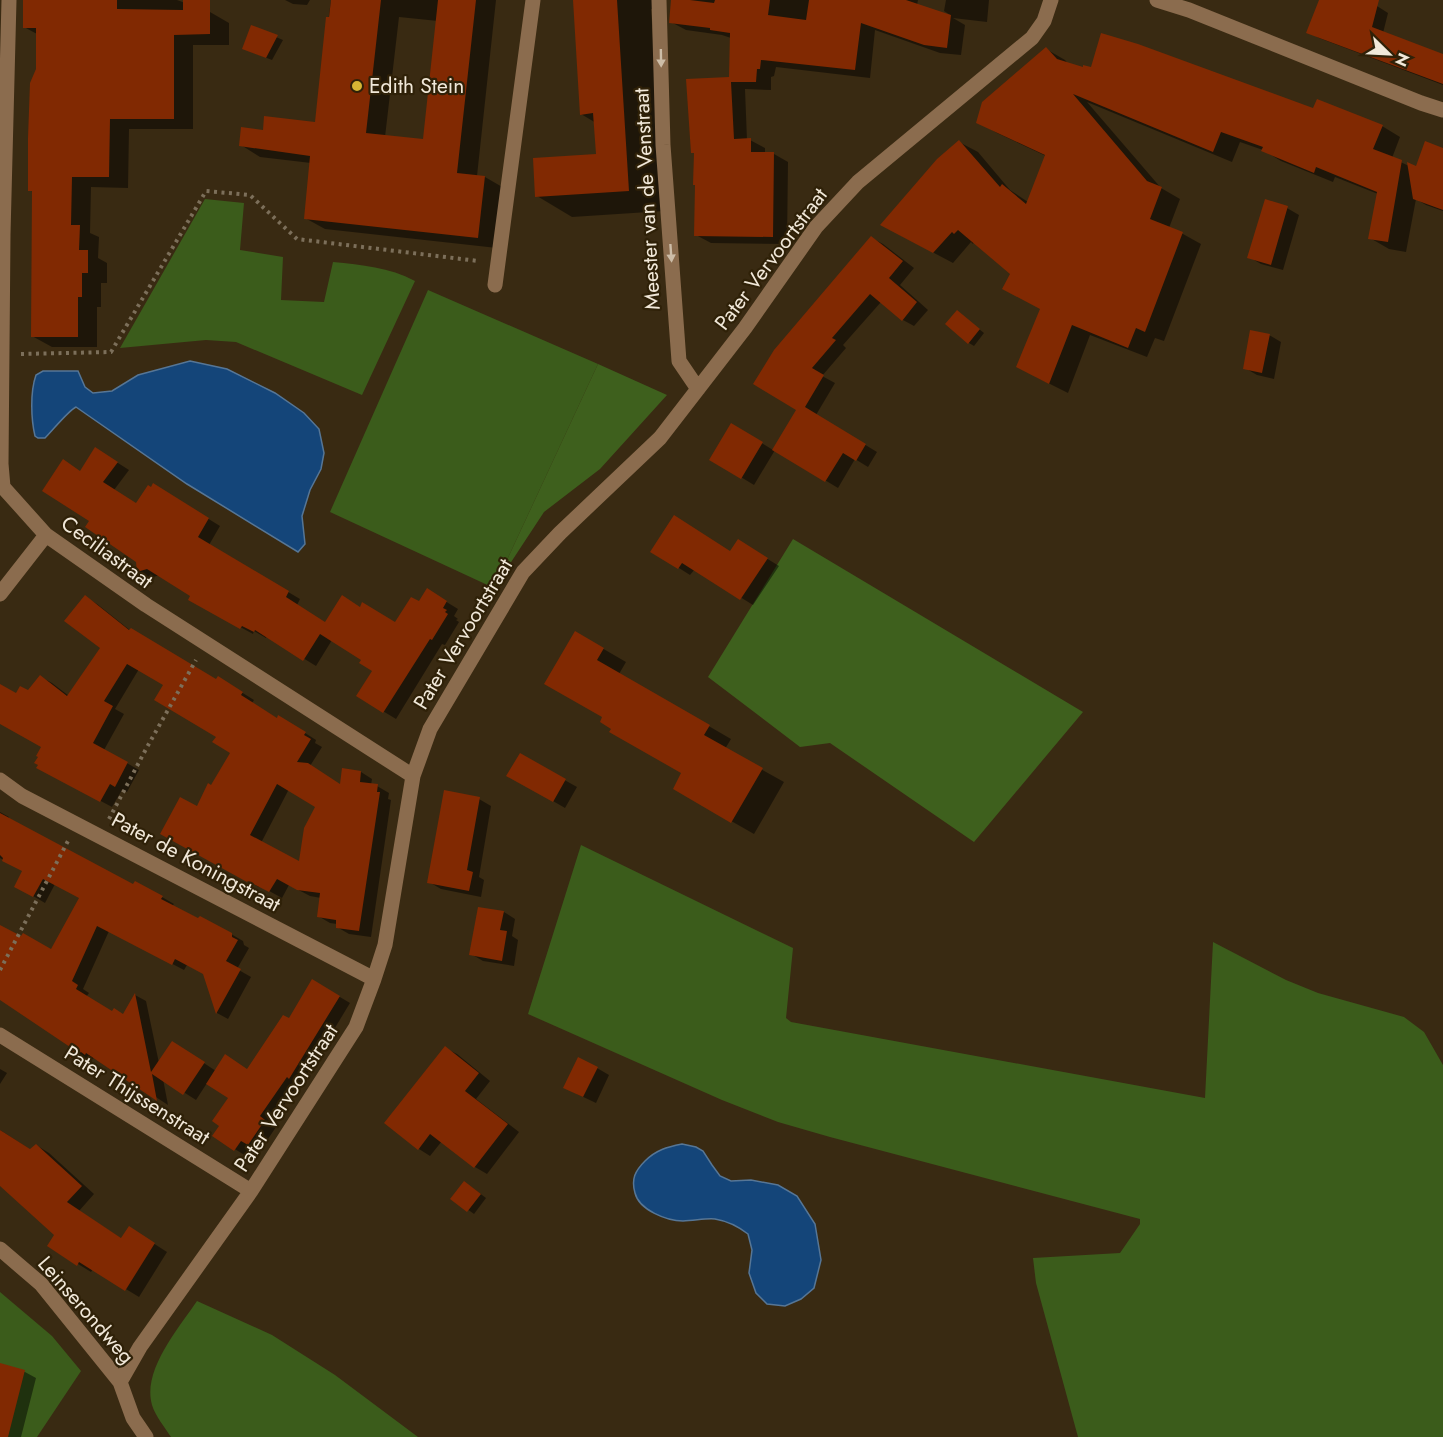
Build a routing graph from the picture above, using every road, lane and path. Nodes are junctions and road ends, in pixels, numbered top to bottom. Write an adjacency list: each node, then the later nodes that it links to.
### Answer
1 (9, 0): 7 (street, Ceciliastraat)
2 (533, 0): 8 (street)
3 (659, 0): 11 (street, Meester van de Venstraat, one-way to 11)
4 (1051, 0): 11 (street, Pater Vervoortstraat)
5 (1157, 0): 6 (street)
6 (1443, 110)
7 (2, 234): 10 (street, Ceciliastraat)
8 (498, 264): 9 (street); 10 (path)
9 (495, 285)
10 (2, 355): 12 (street, Ceciliastraat)
11 (698, 389): 16 (street, Pater Vervoortstraat)
12 (2, 487): 13 (street, Ceciliastraat)
13 (46, 535): 14 (street); 15 (street, Ceciliastraat)
14 (0, 594)
15 (206, 644): 16 (street, Ceciliastraat); 19 (path)
16 (413, 776): 21 (street, Pater Vervoortstraat)
17 (0, 780): 18 (street, Pater de Koningstraat)
18 (77, 824): 19 (street, Pater de Koningstraat); 20 (path)
19 (100, 836): 21 (street, Pater de Koningstraat)
20 (0, 970)
21 (374, 979): 23 (street, Pater Vervoortstraat)
22 (0, 1035): 23 (street, Pater Thijssenstraat)
23 (251, 1191): 25 (street, Pater Vervoortstraat)
24 (0, 1249): 25 (street, Leinserondweg)
25 (120, 1382): 26 (street, Leinserondweg)
26 (146, 1437)

